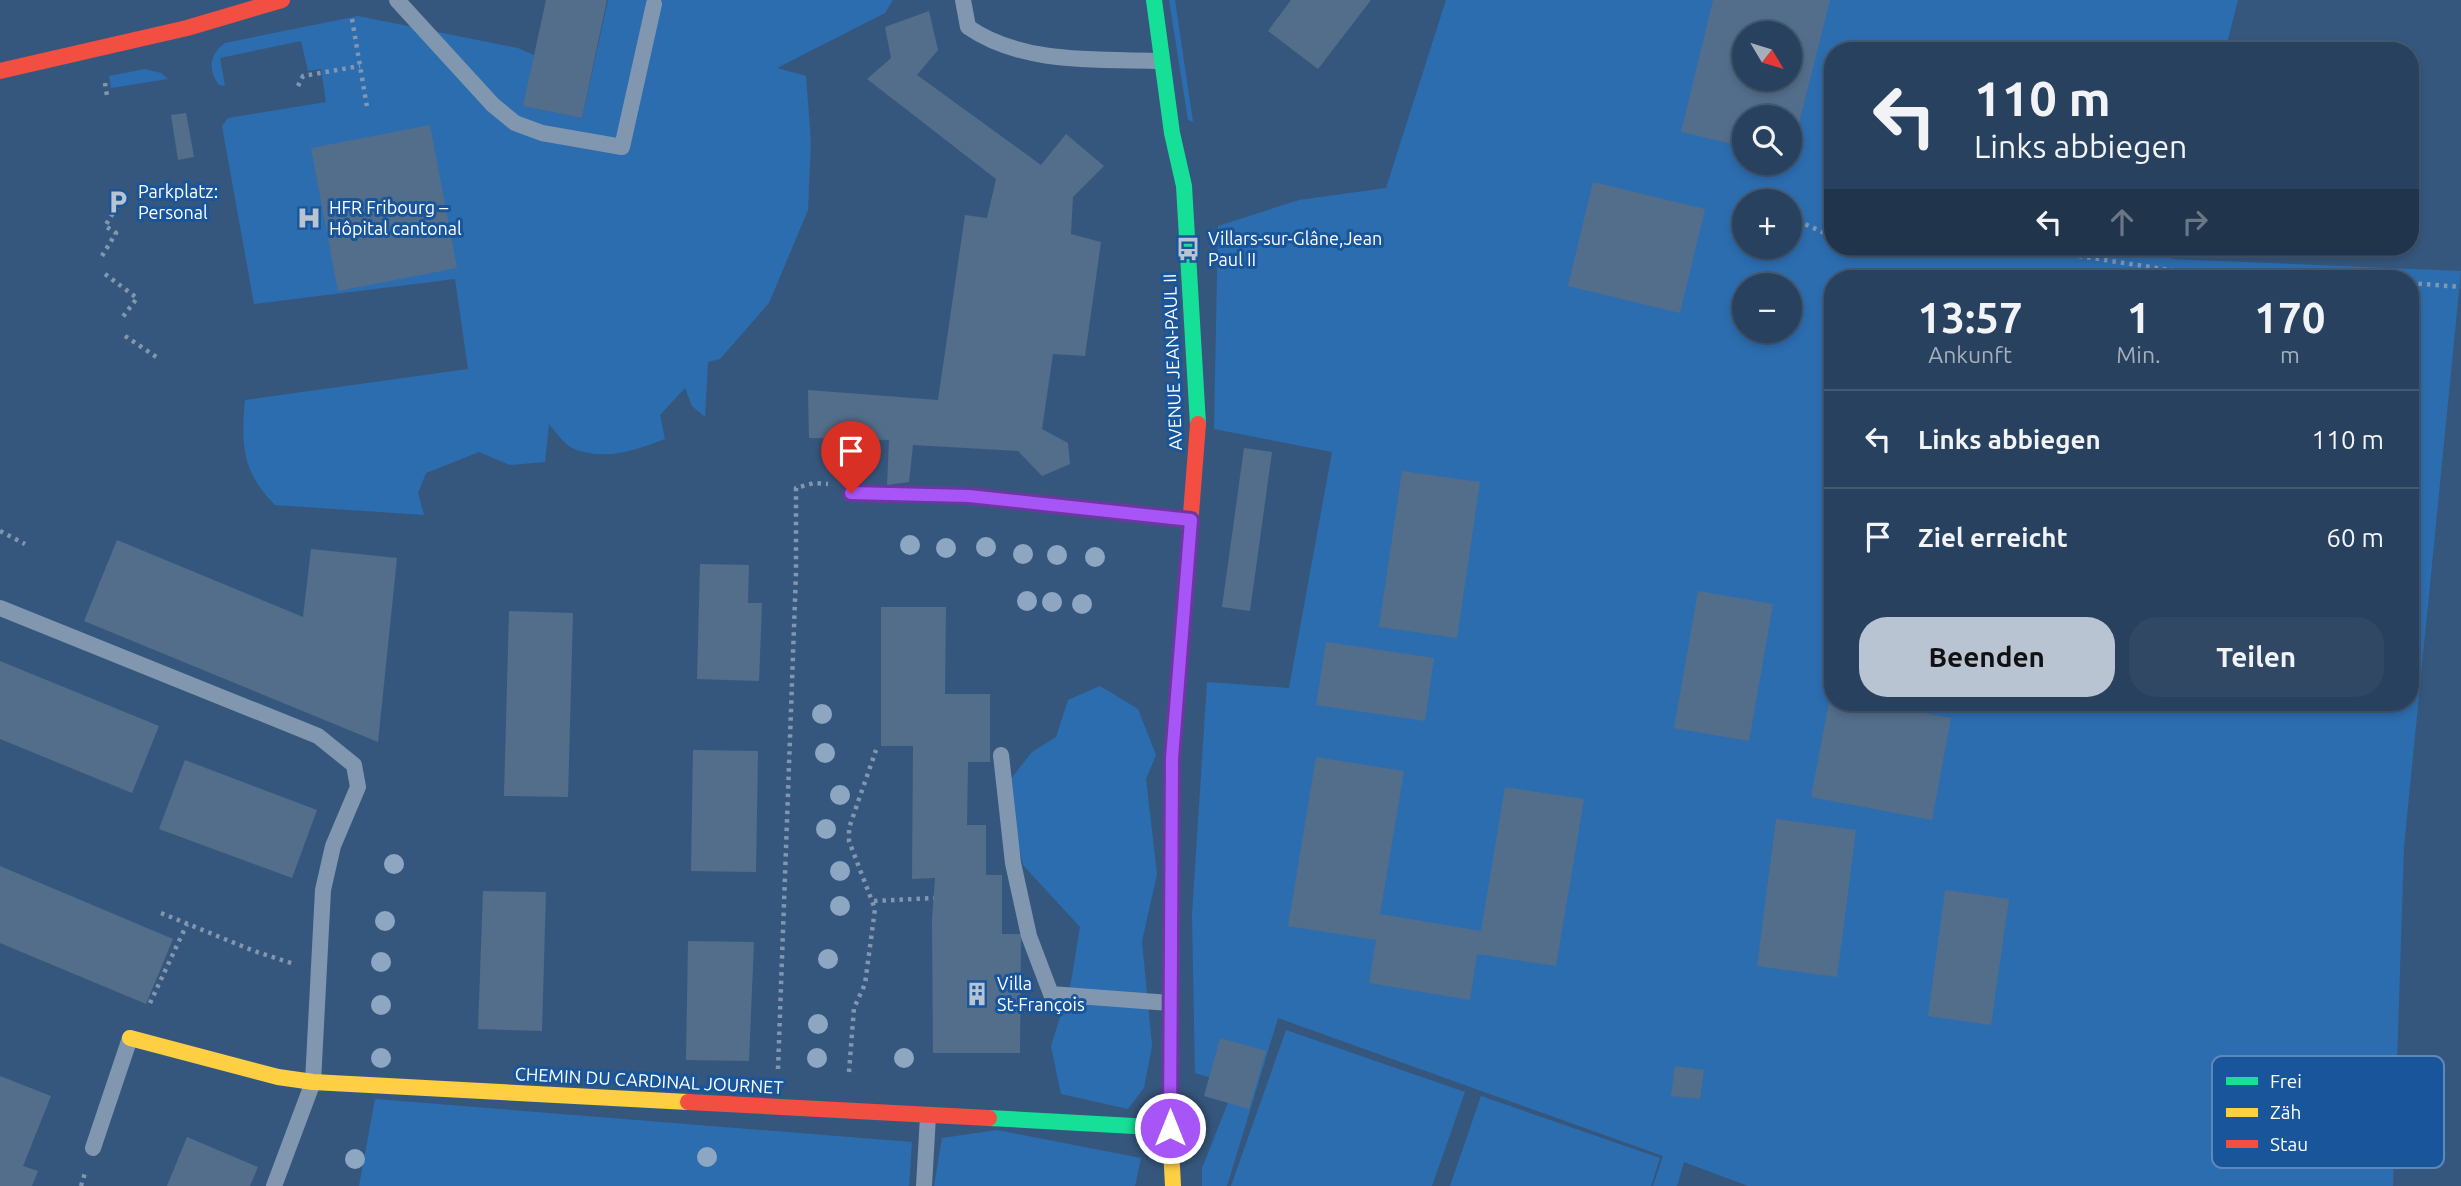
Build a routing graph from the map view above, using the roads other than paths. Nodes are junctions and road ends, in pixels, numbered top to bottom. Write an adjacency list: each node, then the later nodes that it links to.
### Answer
1 (282, 0): 7 (street)
2 (397, 0): 5 (lane)
3 (963, 0): 6 (lane)
4 (1154, 0): 6 (street, AVENUE JEAN-PAUL II)
5 (654, 4)
6 (1162, 61): 9 (street, AVENUE JEAN-PAUL II)
7 (0, 71)
8 (851, 493): 9 (lane)
9 (1191, 520): 12 (street, AVENUE JEAN-PAUL II)
10 (0, 608): 14 (lane)
11 (1001, 755): 12 (lane)
12 (1171, 1003): 16 (street, AVENUE JEAN-PAUL II)
13 (130, 1038): 14 (street, CHEMIN DU CARDINAL JOURNET); 17 (lane)
14 (313, 1082): 15 (street, CHEMIN DU CARDINAL JOURNET); 18 (lane)
15 (928, 1116): 16 (street, CHEMIN DU CARDINAL JOURNET); 19 (lane)
16 (1170, 1128): 20 (street, AVENUE JEAN-PAUL II)
17 (93, 1149)
18 (274, 1186)
19 (924, 1186)
20 (1172, 1186)

